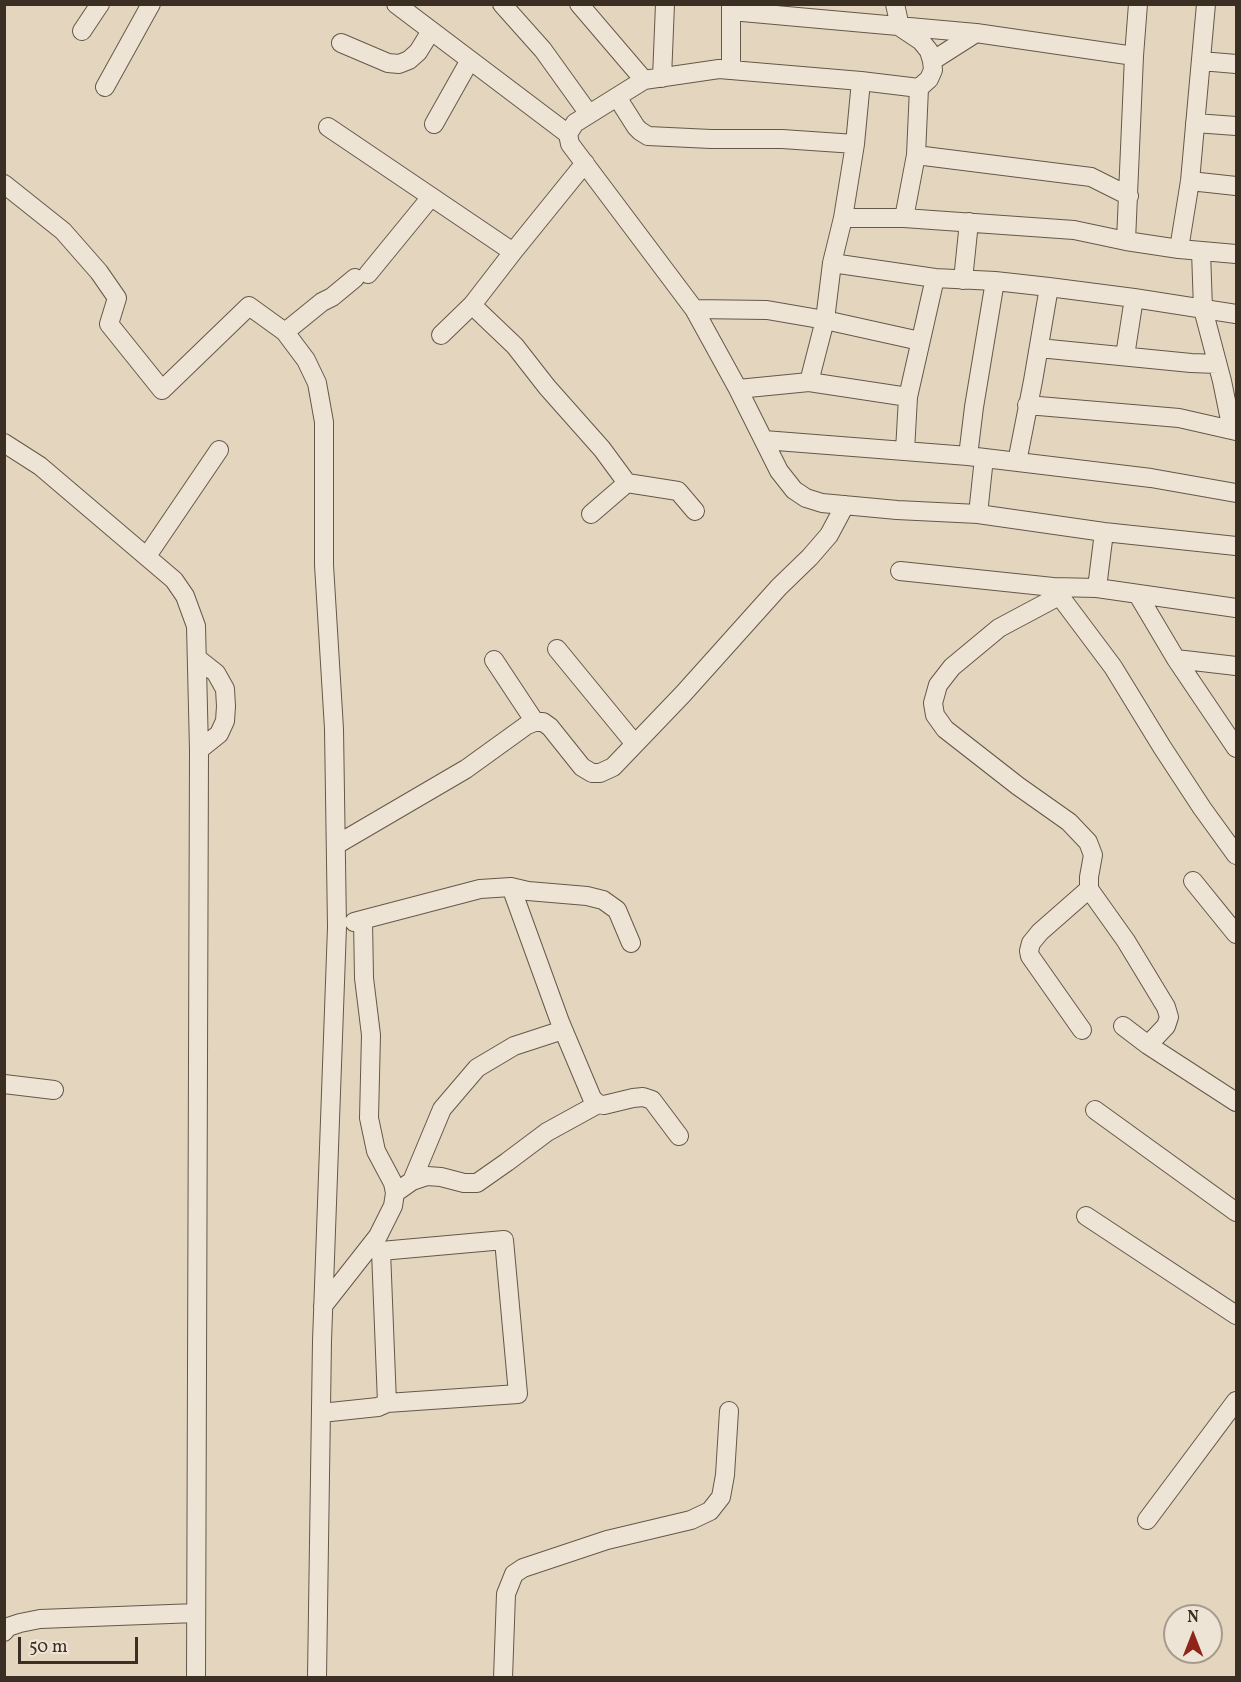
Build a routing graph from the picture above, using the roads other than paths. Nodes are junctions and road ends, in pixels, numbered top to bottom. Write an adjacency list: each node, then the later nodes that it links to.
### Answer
1 (100, 4): 12 (street)
2 (152, 4): 24 (street)
3 (396, 4): 13 (street)
4 (502, 4): 27 (street)
5 (579, 4): 22 (street)
6 (665, 4): 22 (street)
7 (895, 4): 11 (street)
8 (1138, 4): 16 (street)
9 (1206, 4): 19 (street)
10 (731, 8): 11 (street); 21 (street)
11 (900, 27): 14 (street); 18 (street)
12 (82, 31)
13 (431, 31): 15 (street); 17 (street)
14 (976, 33): 16 (street); 18 (street)
15 (341, 43)
16 (1134, 56): 39 (street)
17 (470, 60): 29 (street); 32 (street)
18 (932, 61): 25 (street)
19 (1201, 61): 20 (street); 28 (street)
20 (1236, 64)
21 (731, 69): 22 (street); 23 (street)
22 (653, 79): 26 (street)
23 (861, 81): 25 (street); 33 (street)
24 (105, 87)
25 (919, 88): 34 (street)
26 (618, 97): 27 (street); 33 (street)
27 (589, 114): 32 (street)
28 (1196, 123): 30 (street); 36 (street)
29 (434, 124)
30 (1236, 126)
31 (328, 127): 40 (street)
32 (568, 134): 35 (street)
33 (855, 144): 41 (street)
34 (916, 155): 39 (street); 42 (street)
35 (585, 163): 47 (street); 56 (street)
36 (1190, 181): 38 (street); 45 (street)
37 (4, 184): 60 (street)
38 (1236, 186)
39 (1129, 196): 44 (street)
40 (431, 197): 47 (street); 60 (street)
41 (843, 218): 42 (street); 49 (street)
42 (904, 218): 43 (street)
43 (969, 222): 44 (street); 51 (street)
44 (1126, 241): 45 (street)
45 (1179, 249): 46 (street)
46 (1202, 251): 48 (street); 57 (street)
47 (513, 252): 55 (street)
48 (1236, 254)
49 (832, 263): 50 (street); 59 (street)
50 (935, 278): 51 (street); 62 (street)
51 (963, 280): 52 (street)
52 (995, 281): 53 (street); 75 (street)
53 (1049, 287): 54 (street); 63 (street)
54 (1134, 298): 57 (street); 64 (street)
55 (472, 305): 61 (street); 77 (street)
56 (694, 309): 59 (street); 67 (street)
57 (1203, 309): 58 (street); 65 (street)
58 (1236, 314)
59 (825, 320): 62 (street); 66 (street)
60 (285, 332): 101 (street)
61 (441, 335)
62 (920, 341): 68 (street)
63 (1039, 348): 64 (street); 69 (street)
64 (1125, 356): 65 (street)
65 (1225, 375): 70 (street)
66 (809, 382): 67 (street); 68 (street)
67 (738, 389): 71 (street)
68 (908, 397): 74 (street)
69 (1027, 405): 70 (street); 76 (street)
70 (1234, 430)
71 (764, 440): 74 (street); 79 (street)
72 (4, 443): 85 (street)
73 (219, 450): 85 (street)
74 (905, 451): 75 (street)
75 (976, 457): 76 (street); 82 (street)
76 (1017, 462): 78 (street)
77 (627, 483): 80 (street); 81 (street)
78 (1236, 493)
79 (845, 505): 82 (street); 98 (street)
80 (695, 511)
81 (591, 514)
82 (978, 514): 83 (street)
83 (1104, 532): 84 (street); 87 (street)
84 (1236, 546)
85 (147, 556): 92 (street)
86 (900, 571): 88 (street)
87 (1097, 588): 88 (street); 89 (street)
88 (1056, 591): 102 (street); 105 (street)
89 (1138, 595): 90 (street); 93 (street)
90 (1236, 608)
91 (557, 649): 98 (street)
92 (197, 658): 100 (street); 100 (street)
93 (1176, 659): 95 (street); 97 (street)
94 (494, 660): 96 (street)
95 (1236, 666)
96 (535, 722): 98 (street); 101 (street)
97 (1229, 727): 99 (street)
98 (635, 744)
99 (1236, 748)
100 (199, 750): 131 (street)
101 (336, 844): 107 (street)
102 (1236, 855)
103 (1193, 881): 108 (street)
104 (511, 887): 106 (street); 109 (street); 111 (street)
105 (1089, 889): 112 (street); 113 (street)
106 (363, 920): 107 (street); 121 (street)
107 (337, 927): 124 (street)
108 (1236, 934)
109 (631, 943)
110 (1123, 1026): 113 (street)
111 (563, 1030): 117 (street); 120 (street)
112 (1082, 1030)
113 (1148, 1044): 116 (street)
114 (4, 1084): 115 (street)
115 (54, 1090)
116 (1236, 1102)
117 (598, 1104): 119 (street); 120 (street)
118 (1095, 1110): 122 (street)
119 (679, 1136)
120 (412, 1181): 121 (street)
121 (395, 1193): 124 (street)
122 (1236, 1212)
123 (1086, 1216): 125 (street)
124 (323, 1306): 129 (street)
125 (1236, 1314)
126 (1236, 1401): 130 (street)
127 (387, 1403): 127 (street); 129 (street)
128 (729, 1411): 135 (street)
129 (321, 1413): 134 (street)
130 (1148, 1520)
131 (196, 1613): 132 (street); 133 (street)
132 (4, 1632)
133 (196, 1677)
134 (317, 1677)
135 (503, 1677)

